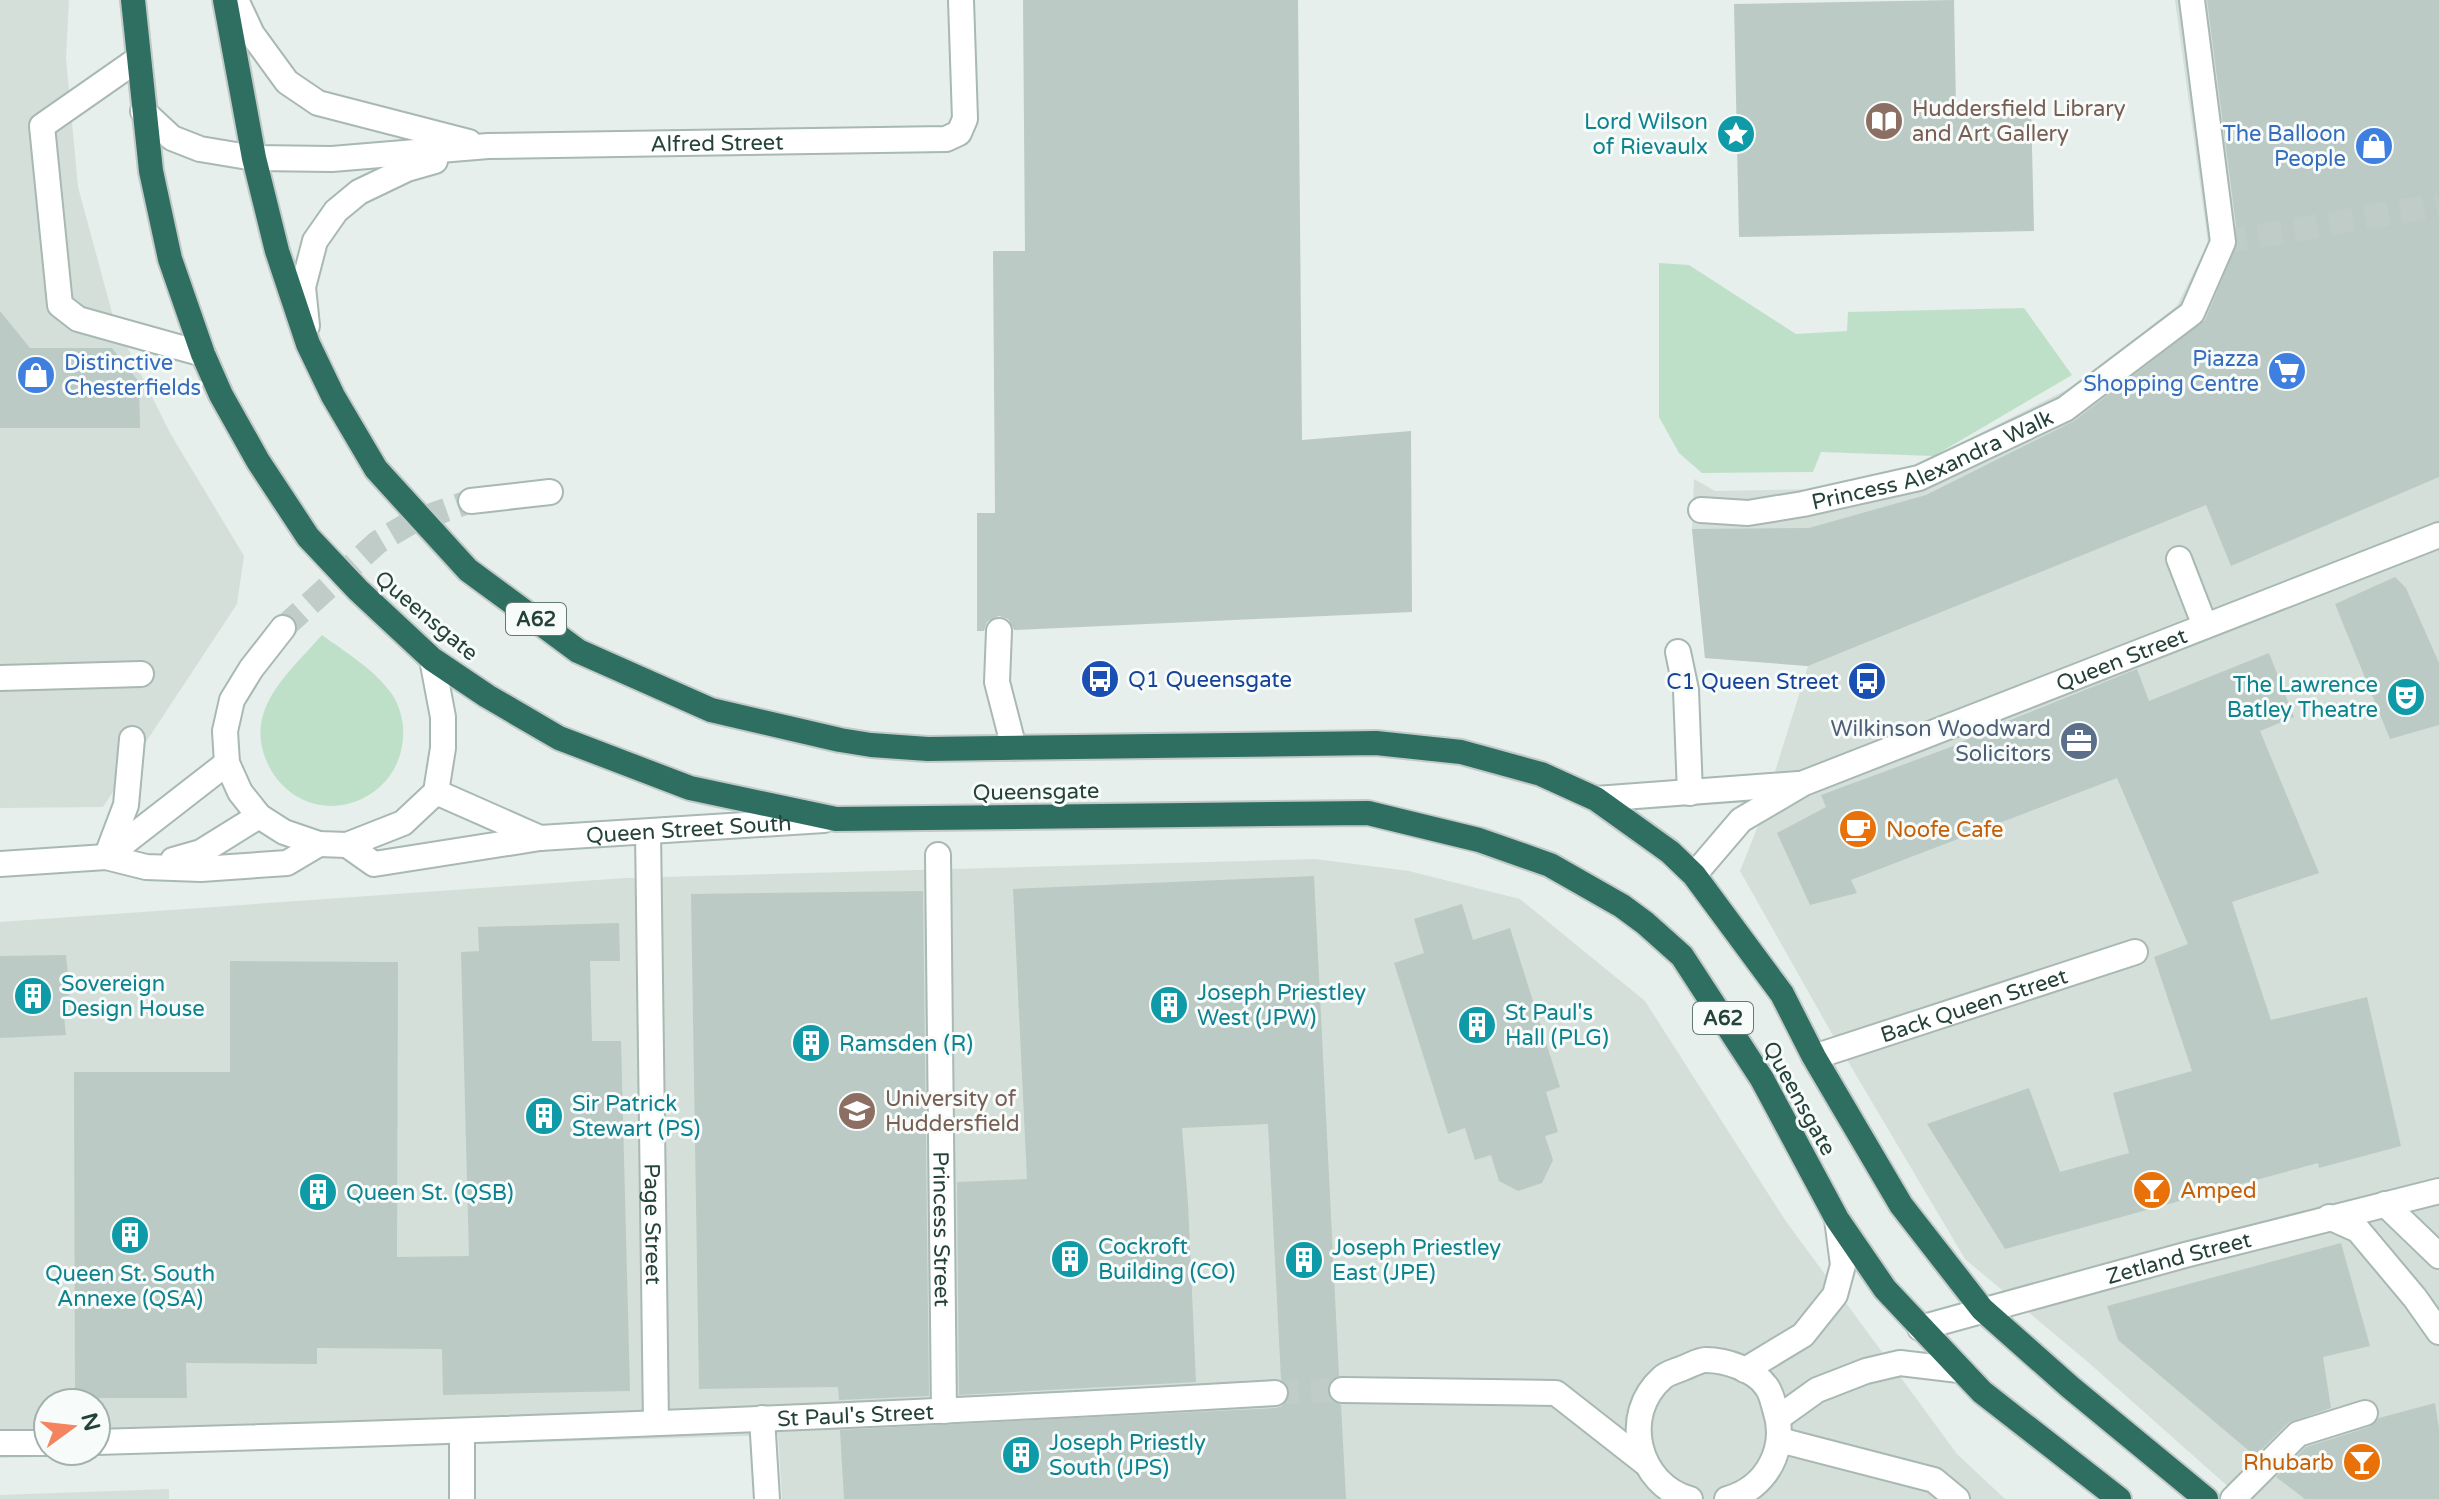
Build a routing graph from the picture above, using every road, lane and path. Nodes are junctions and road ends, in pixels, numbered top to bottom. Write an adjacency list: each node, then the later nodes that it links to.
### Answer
1 (133, 0): 6 (highway, Queensgate / A62)
2 (225, 0): 9 (highway, Queensgate / A62)
3 (236, 0): 8 (street, Alfred Street)
4 (961, 0): 8 (street, Alfred Street)
5 (2192, 0): 14 (street, Princess Alexandra Walk)
6 (138, 59): 7 (highway, Queensgate / A62); 11 (street)
7 (143, 111): 9 (street, Alfred Street); 11 (highway, Queensgate / A62)
8 (488, 146): 9 (street, Alfred Street); 10 (street, Alfred Street)
9 (254, 158): 10 (highway, Queensgate / A62)
10 (308, 344): 25 (highway, Queensgate / A62)
11 (203, 354): 21 (highway, Queensgate / A62)
12 (550, 492): 13 (street)
13 (471, 501)
14 (1701, 510)
15 (2439, 535): 17 (street, Queen Street)
16 (2179, 559): 17 (street)
17 (2205, 626): 27 (street, Queen Street)
18 (283, 628): 26 (street)
19 (999, 631): 25 (street)
20 (1678, 652): 29 (street)
21 (432, 659): 28 (street); 32 (highway, Queensgate / A62)
22 (141, 674): 23 (street)
23 (0, 678)
24 (132, 739): 38 (street)
25 (1014, 748): 30 (highway, Queensgate / A62)
26 (227, 763): 31 (street, Queen Street South); 38 (street)
27 (1804, 783): 29 (street, Queen Street); 41 (street, Queen Street)
28 (436, 792): 34 (street, Queen Street South); 36 (street, Queen Street South)
29 (1690, 793): 30 (street, Queen Street)
30 (1596, 799): 41 (highway, Queensgate / A62)
31 (259, 816): 35 (street, Queen Street South); 40 (street)
32 (836, 819): 33 (street, Queen Street South); 47 (highway, Queensgate / A62)
33 (648, 832): 34 (street, Queen Street South); 59 (street, Page Street)
34 (540, 838): 36 (street, Queen Street South)
35 (319, 844): 36 (street, Queen Street South); 40 (street)
36 (347, 845)
37 (938, 855): 56 (street, Princess Street)
38 (106, 857): 39 (street); 40 (street)
39 (0, 864)
40 (146, 867)
41 (1694, 875): 43 (highway, Queensgate / A62)
42 (2135, 952): 43 (street, Back Queen Street)
43 (1814, 1057): 49 (highway, Queensgate / A62)
44 (2439, 1191): 45 (street, Zetland Street)
45 (2385, 1204): 46 (street, Zetland Street); 48 (street)
46 (2329, 1217): 49 (street, Zetland Street); 51 (street)
47 (1837, 1219): 50 (highway, Queensgate / A62); 52 (street)
48 (2439, 1256)
49 (1982, 1309): 50 (street, Zetland Street); 72 (highway, Queensgate / A62)
50 (1920, 1328): 53 (highway, Queensgate / A62)
51 (2439, 1332)
52 (1745, 1370): 60 (street); 65 (street)
53 (1959, 1370): 60 (street); 71 (highway, Queensgate / A62)
54 (1342, 1390): 65 (street)
55 (1275, 1393): 56 (street, St Paul's Street)
56 (944, 1411): 58 (street, St Paul's Street)
57 (2365, 1413): 73 (street)
58 (762, 1418): 59 (street, St Paul's Street); 67 (street)
59 (656, 1423): 61 (street, St Paul's Street)
60 (1779, 1429): 69 (street); 70 (street)
61 (462, 1431): 62 (street, St Paul's Street); 66 (street)
62 (112, 1442)
63 (0, 1443): 64 (street)
64 (32, 1443)
65 (1644, 1462): 68 (street)
66 (462, 1499)
67 (767, 1499)
68 (1690, 1499)
69 (1727, 1499)
70 (1957, 1499)
71 (2119, 1499)
72 (2206, 1499)
73 (2233, 1499)

